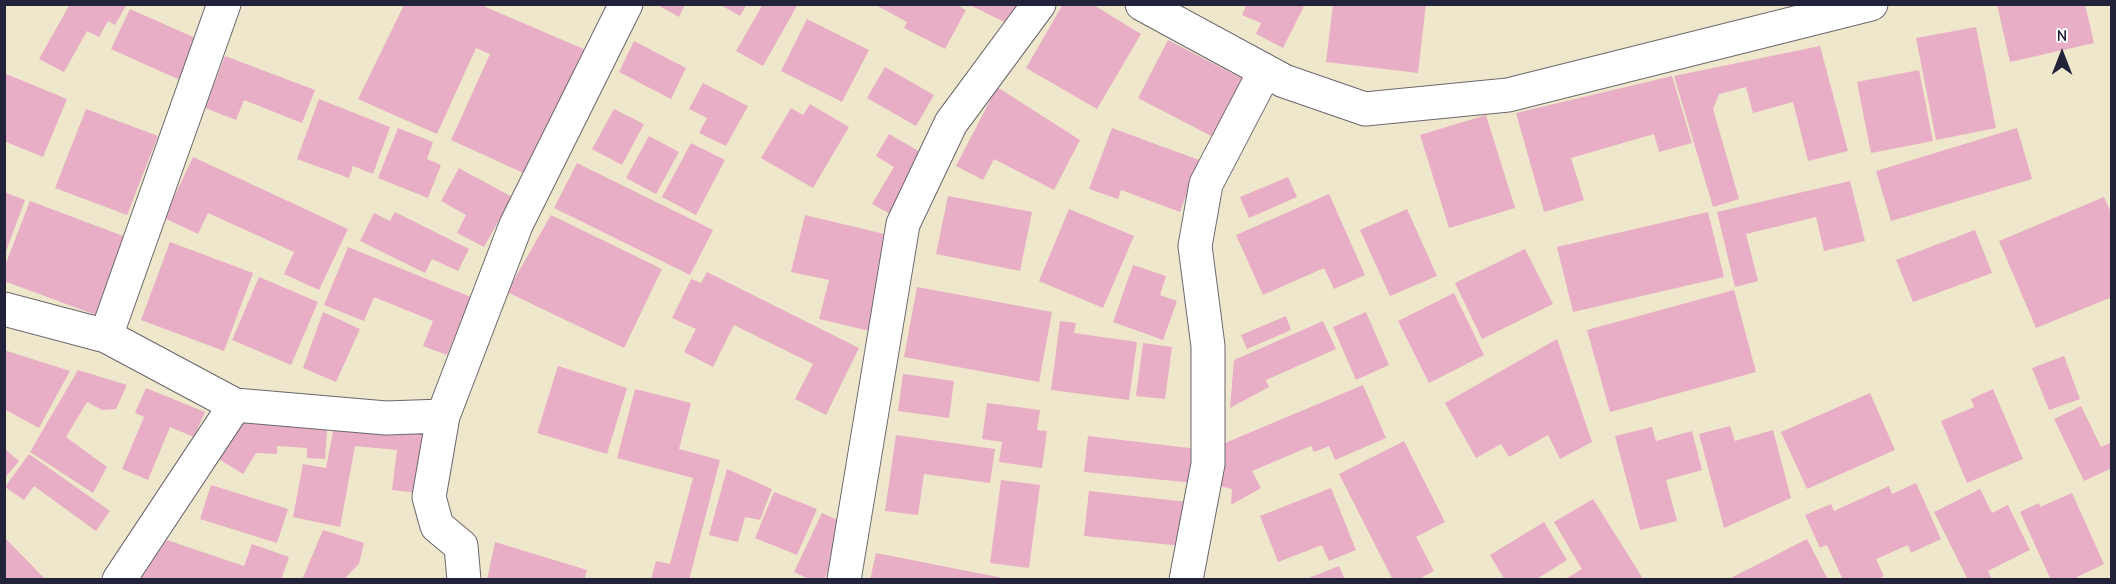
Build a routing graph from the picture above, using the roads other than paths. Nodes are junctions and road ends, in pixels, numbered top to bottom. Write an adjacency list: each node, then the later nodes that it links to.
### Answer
1 (224, 4): 8 (street)
2 (626, 4): 10 (street)
3 (1040, 4): 13 (street)
4 (1142, 4): 6 (street)
5 (1871, 4): 6 (street)
6 (1265, 71): 14 (street)
7 (4, 309): 8 (street)
8 (106, 336): 9 (street)
9 (235, 405): 10 (street); 11 (street)
10 (443, 416): 12 (street)
11 (120, 579)
12 (464, 579)
13 (844, 579)
14 (1186, 579)

